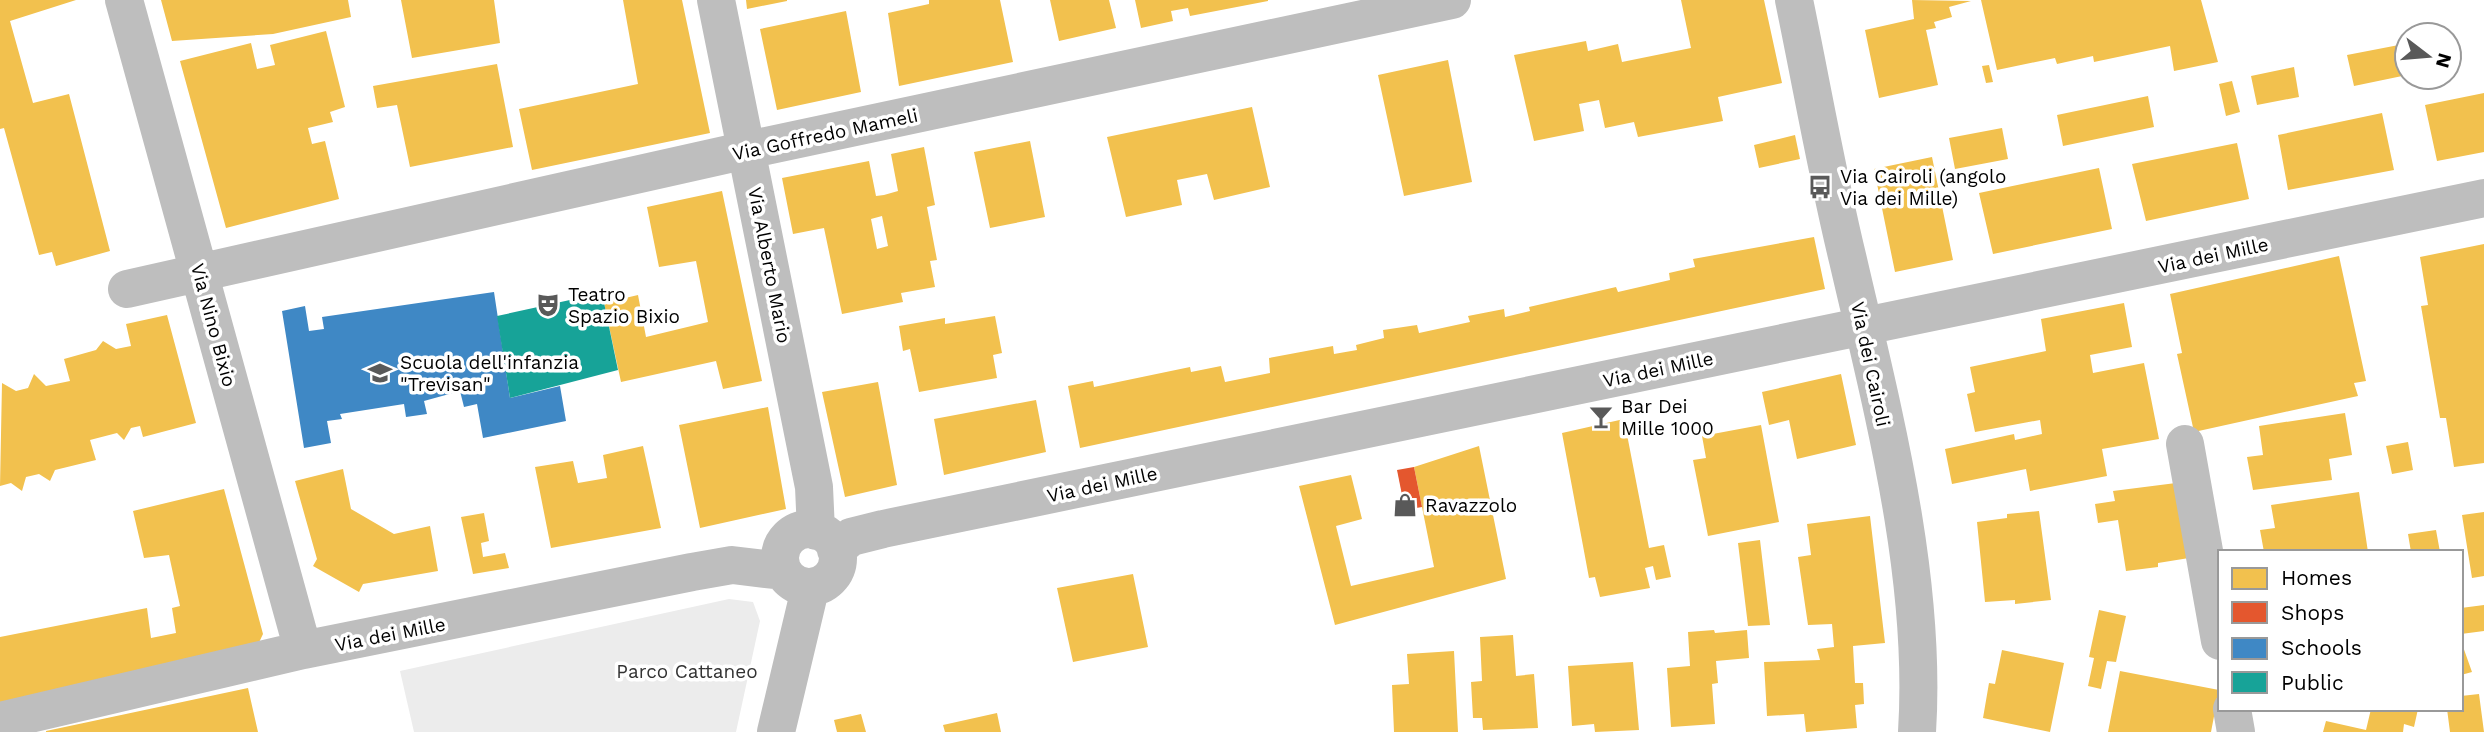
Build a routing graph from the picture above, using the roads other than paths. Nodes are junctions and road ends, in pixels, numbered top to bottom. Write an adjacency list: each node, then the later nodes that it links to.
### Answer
1 (124, 0): 7 (street, Via Nino Bixio)
2 (716, 0): 5 (street, Via Alberto Mario)
3 (1452, 0): 5 (street, Via Goffredo Mameli)
4 (1794, 0): 9 (street, Via dei Cairoli)
5 (747, 150): 7 (street, Via Goffredo Mameli); 11 (street, Via Alberto Mario)
6 (2484, 198): 9 (street, Via dei Mille)
7 (199, 271): 8 (street, Via Goffredo Mameli); 14 (street, Via Nino Bixio)
8 (127, 289)
9 (1863, 326): 11 (street, Via dei Mille); 18 (street, Via dei Cairoli)
10 (2185, 444): 13 (street)
11 (826, 541): 12 (street); 12 (street)
12 (797, 580): 14 (street, Via dei Mille); 17 (street)
13 (2218, 630)
14 (303, 650): 16 (street, Via dei Mille)
15 (2232, 711): 19 (street)
16 (0, 721)
17 (776, 732)
18 (1917, 732)
19 (2236, 732)

